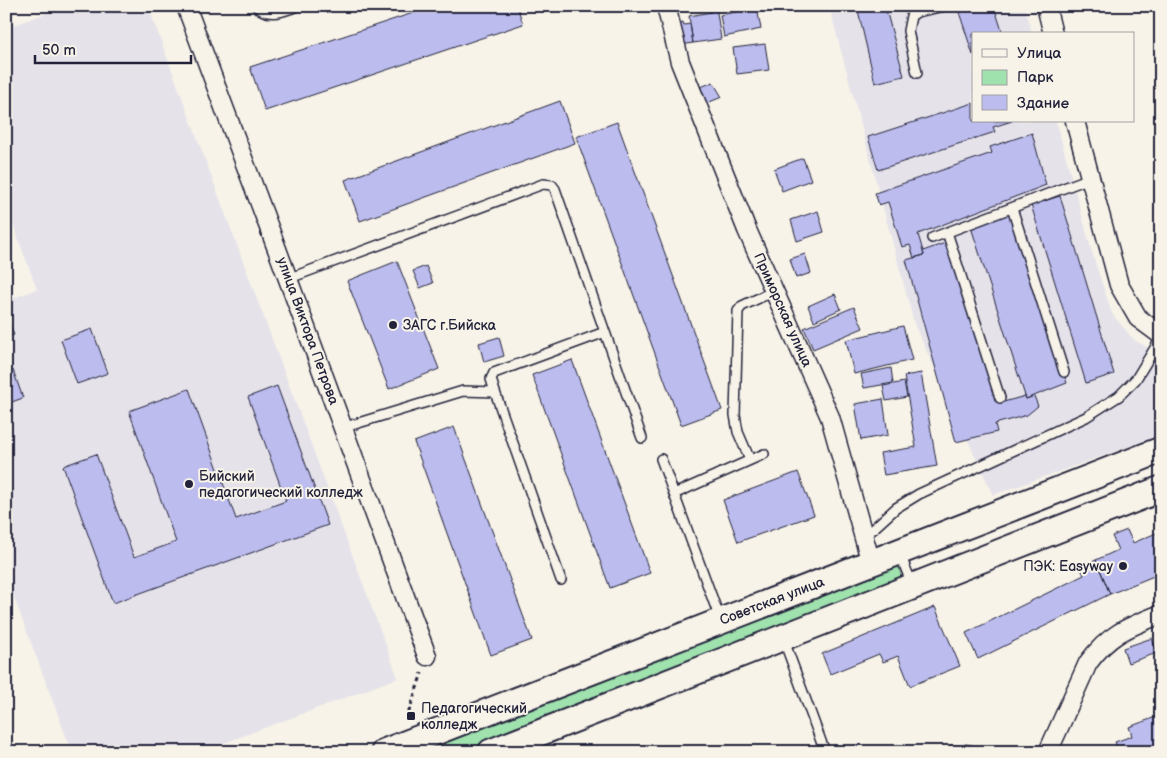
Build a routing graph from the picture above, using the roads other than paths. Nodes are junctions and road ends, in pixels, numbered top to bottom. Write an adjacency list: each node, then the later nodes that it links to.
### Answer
1 (186, 6): 14 (street, улица Виктора Петрова)
2 (256, 6): 3 (lane)
3 (298, 6)
4 (666, 6): 15 (street, Приморская улица)
5 (945, 6): 8 (lane)
6 (1046, 6): 7 (street)
7 (1052, 32)
8 (917, 73)
9 (1075, 122): 10 (street)
10 (1090, 178): 11 (lane); 17 (street)
11 (1012, 208): 12 (lane); 18 (lane)
12 (947, 232): 13 (lane); 20 (lane)
13 (932, 238)
14 (290, 278): 16 (lane); 21 (street, улица Виктора Петрова)
15 (774, 291): 26 (lane); 29 (street, Приморская улица)
16 (605, 332): 19 (lane); 22 (lane)
17 (1161, 337): 29 (lane)
18 (1064, 372)
19 (495, 392): 21 (lane); 32 (lane)
20 (1000, 398)
21 (342, 428): 37 (street, улица Виктора Петрова)
22 (642, 438)
23 (1161, 450): 30 (main road, Советская улица)
24 (764, 454): 26 (lane)
25 (661, 459): 28 (lane)
26 (750, 460): 28 (lane)
27 (1161, 489): 33 (main road)
28 (674, 494): 35 (lane)
29 (864, 538): 31 (street, Приморская улица)
30 (899, 552): 31 (main road, Советская улица); 33 (lane)
31 (871, 563): 35 (main road, Советская улица)
32 (561, 580)
33 (913, 586): 36 (main road)
34 (1161, 614): 41 (street)
35 (721, 621): 38 (main road, Советская улица)
36 (783, 638): 39 (main road); 40 (lane)
37 (427, 656)
38 (391, 749)
39 (492, 751)
40 (825, 752)
41 (1048, 752)

